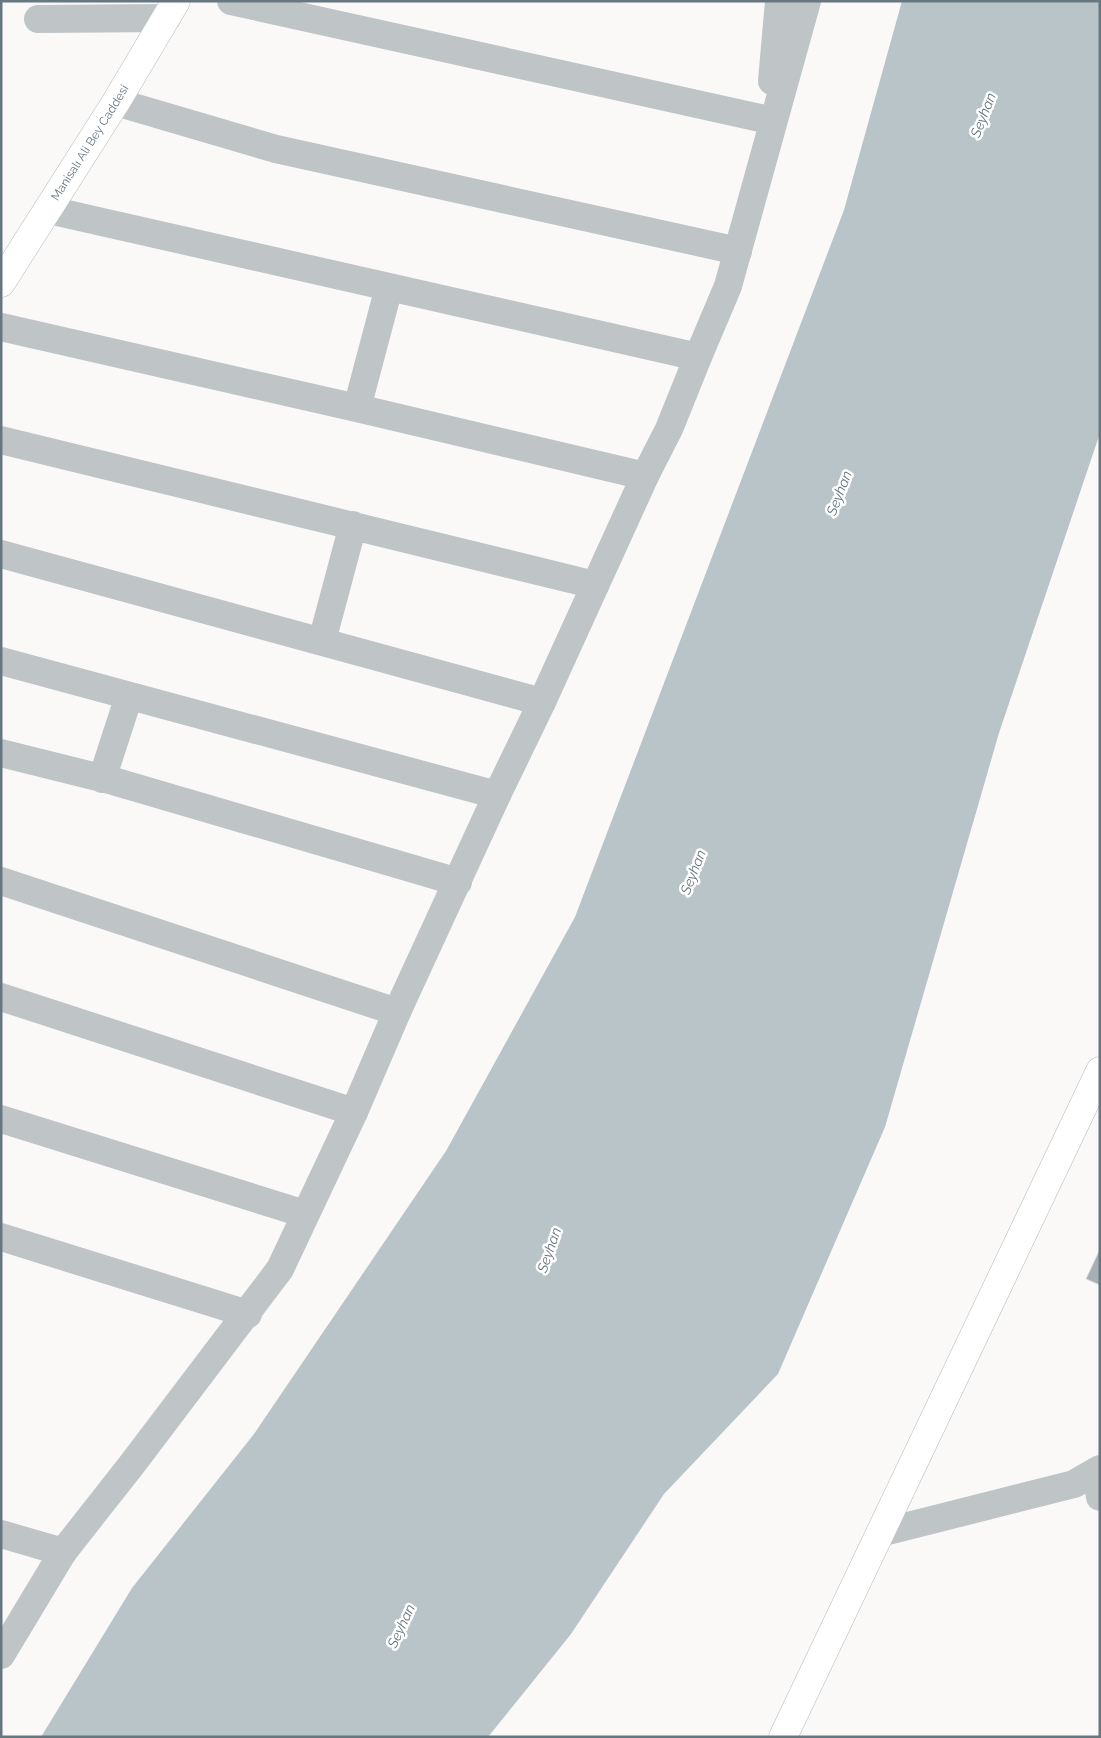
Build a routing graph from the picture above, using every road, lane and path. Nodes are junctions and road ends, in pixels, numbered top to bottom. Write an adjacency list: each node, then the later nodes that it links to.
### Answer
1 (231, 1): 8 (street)
2 (779, 1): 8 (street)
3 (807, 1): 9 (street)
4 (81, 10): 5 (street); 6 (street)
5 (172, 10): 7 (main road, Manisalı Ali Bey Caddesi)
6 (38, 19)
7 (116, 102): 10 (main road, Manisalı Ali Bey Caddesi); 11 (street)
8 (769, 120): 9 (street)
9 (766, 147): 11 (street)
10 (49, 210): 12 (main road, Manisalı Ali Bey Caddesi); 13 (street)
11 (738, 251): 15 (street)
12 (1, 283)
13 (389, 286): 15 (street); 16 (street)
14 (1, 327): 16 (street)
15 (698, 357): 18 (street)
16 (357, 408): 18 (street)
17 (1, 440): 19 (street)
18 (645, 476): 21 (street)
19 (352, 525): 21 (street); 22 (street)
20 (1, 554): 22 (street)
21 (595, 585): 25 (street)
22 (322, 641): 25 (street)
23 (1, 661): 24 (street)
24 (128, 696): 27 (street); 28 (street)
25 (542, 702): 28 (street)
26 (1, 753): 27 (street)
27 (102, 779): 30 (street)
28 (497, 795): 30 (street)
29 (1, 881): 32 (street)
30 (458, 882): 32 (street)
31 (1, 997): 34 (street)
32 (397, 1012): 34 (street)
33 (1100, 1071): 40 (main road)
34 (354, 1112): 36 (street)
35 (1, 1119): 36 (street)
36 (305, 1214): 38 (street)
37 (1, 1237): 38 (street)
38 (248, 1314): 42 (street)
39 (1099, 1479): 40 (street)
40 (880, 1533): 44 (main road)
41 (1, 1534): 42 (street)
42 (64, 1552): 43 (street)
43 (1, 1655)
44 (783, 1737)

